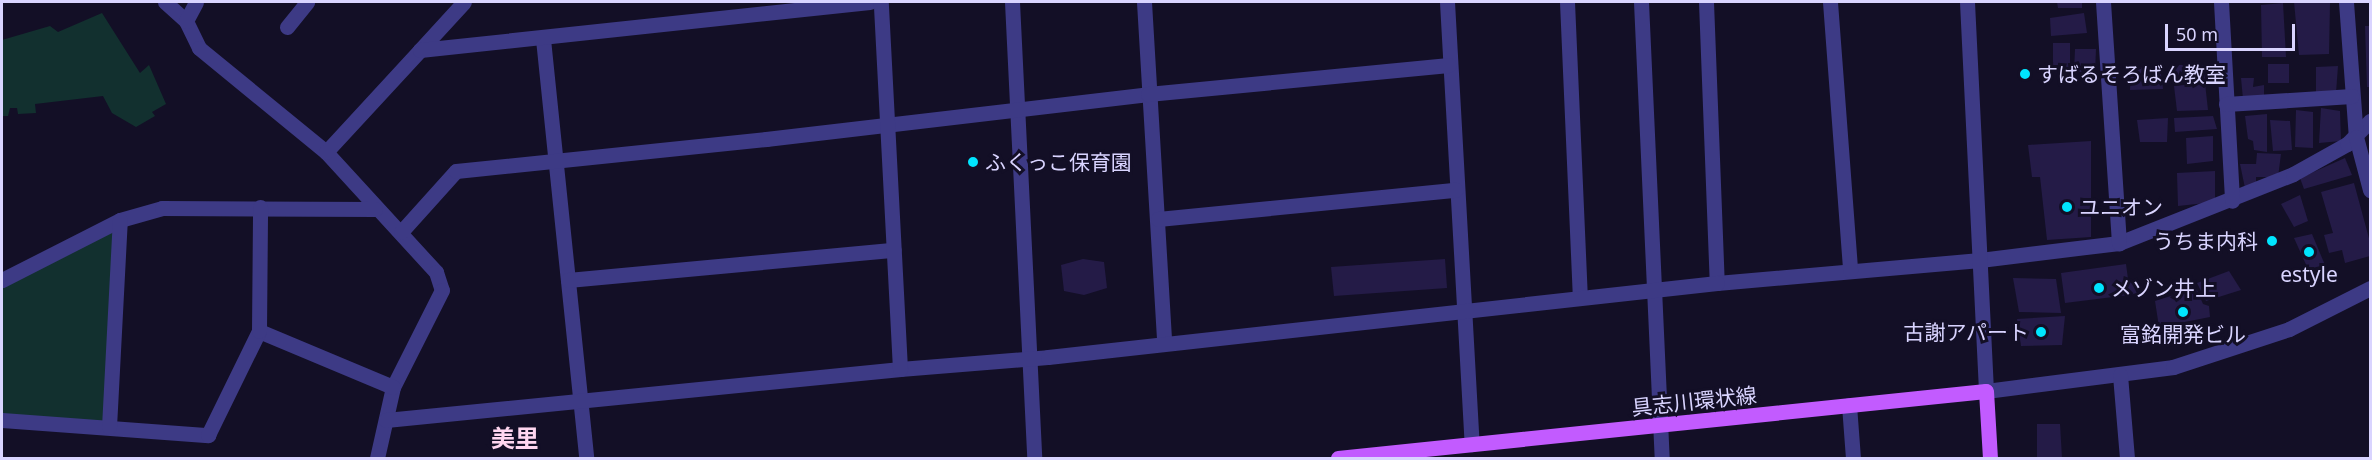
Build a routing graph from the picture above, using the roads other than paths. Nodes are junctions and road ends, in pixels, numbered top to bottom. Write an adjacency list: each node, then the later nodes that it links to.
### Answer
1 (165, 2): 18 (street)
2 (196, 2): 18 (street)
3 (307, 2): 19 (street)
4 (464, 2): 21 (street)
5 (869, 2): 20 (street)
6 (881, 2): 28 (street)
7 (1012, 2): 26 (street)
8 (1144, 2): 23 (street)
9 (1447, 2): 22 (street)
10 (1567, 2): 49 (street)
11 (1641, 2): 48 (street)
12 (1706, 2): 46 (street)
13 (1830, 2): 43 (street)
14 (1967, 2): 42 (street)
15 (2103, 2): 40 (street)
16 (2221, 2): 25 (street)
17 (2346, 2): 24 (street)
18 (186, 21): 30 (street)
19 (287, 27)
20 (543, 39): 21 (street); 31 (street)
21 (420, 50): 30 (street)
22 (1449, 65): 23 (street); 32 (street)
23 (1148, 94): 26 (street); 37 (street)
24 (2352, 96): 25 (street); 29 (street)
25 (2226, 104): 34 (street)
26 (1018, 110): 28 (street); 53 (street)
27 (2370, 121): 29 (street)
28 (889, 126): 31 (street); 41 (street)
29 (2356, 137): 33 (street); 34 (street)
30 (326, 152): 36 (street)
31 (555, 161): 39 (street); 45 (street)
32 (1456, 190): 37 (street); 50 (street)
33 (2370, 190)
34 (2232, 201): 40 (street)
35 (260, 207): 36 (street); 38 (street); 51 (street)
36 (375, 209): 39 (street)
37 (1158, 219): 52 (street)
38 (120, 220): 44 (street); 63 (street)
39 (400, 232): 56 (street)
40 (2119, 243): 42 (street)
41 (894, 250): 45 (street); 54 (street)
42 (1980, 260): 43 (street); 57 (street)
43 (1850, 270): 46 (street)
44 (2, 280)
45 (568, 280): 58 (street)
46 (1717, 282): 48 (street)
47 (2370, 288): 55 (street)
48 (1654, 289): 49 (street); 62 (street)
49 (1580, 296): 50 (street)
50 (1462, 310): 52 (street); 64 (street)
51 (258, 331): 56 (street); 63 (street)
52 (1164, 343): 53 (street)
53 (1030, 359): 54 (street); 67 (street)
54 (900, 369): 58 (street)
55 (2120, 375): 57 (street); 72 (street)
56 (393, 387): 61 (street)
57 (1986, 391): 59 (main road, 具志川環状線); 71 (main road)
58 (580, 403): 61 (street); 66 (street)
59 (1849, 405): 62 (main road, 具志川環状線); 70 (street)
60 (2, 420): 63 (street)
61 (386, 420): 65 (street)
62 (1660, 426): 64 (main road, 具志川環状線); 69 (street)
63 (109, 427)
64 (1472, 444): 68 (main road, 具志川環状線)
65 (377, 459)
66 (586, 459)
67 (1034, 459)
68 (1338, 459)
69 (1662, 459)
70 (1853, 459)
71 (1990, 459)
72 (2127, 459)

